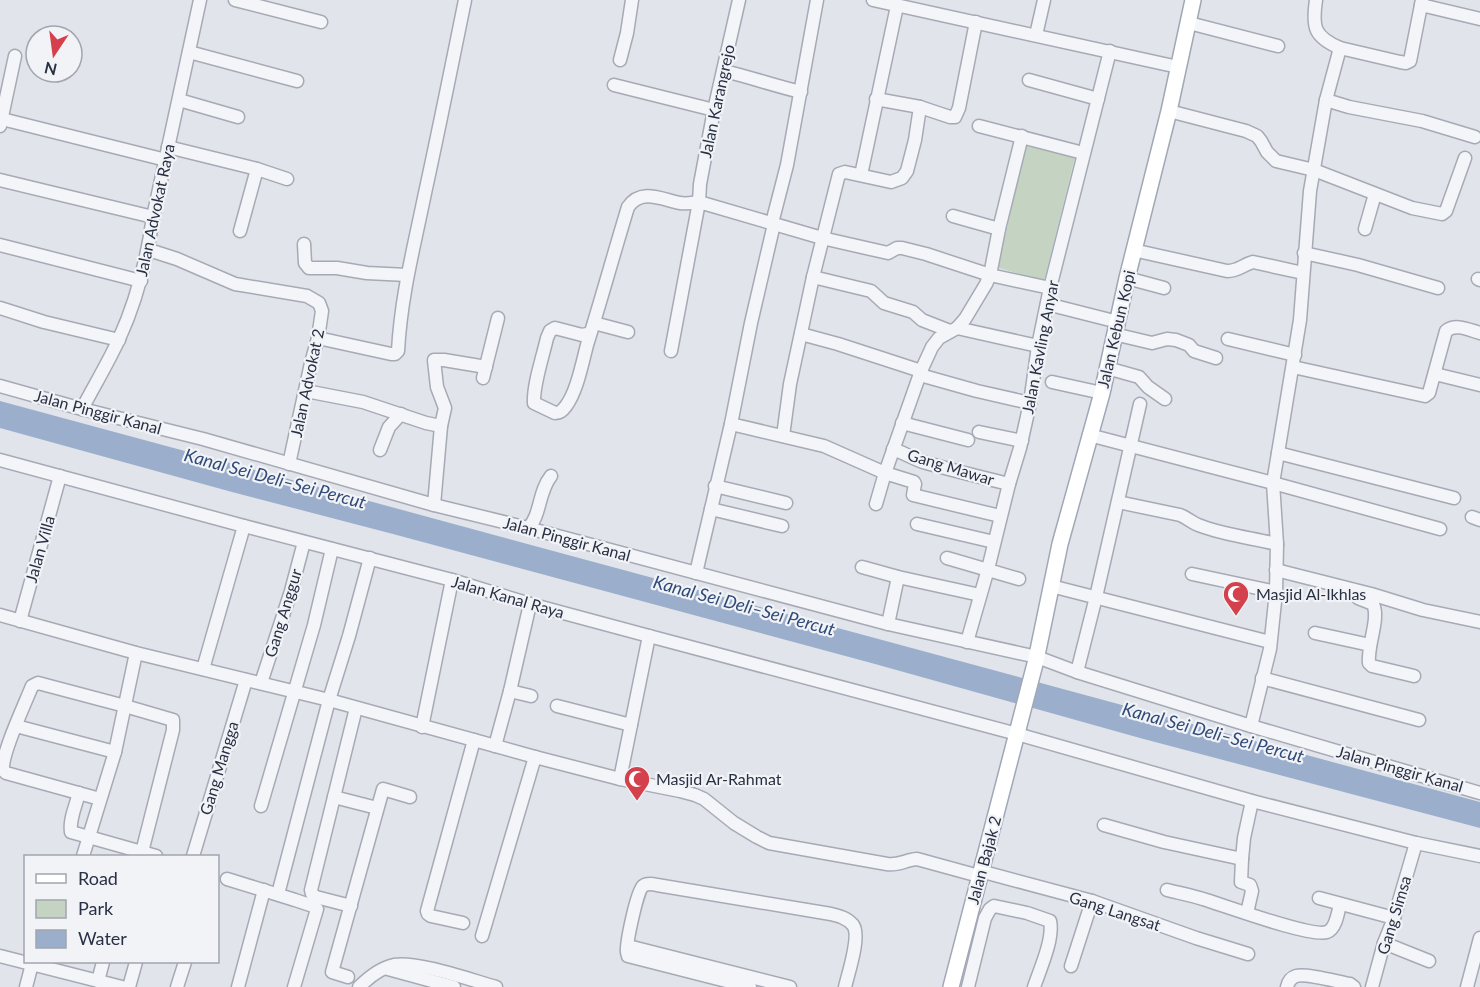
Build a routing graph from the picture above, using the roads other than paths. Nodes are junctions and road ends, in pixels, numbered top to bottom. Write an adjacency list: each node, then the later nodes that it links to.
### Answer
1 (200, 0): 21 (street, Jalan Advokat Raya)
2 (235, 0): 14 (street)
3 (465, 0): 66 (street)
4 (632, 0): 23 (street)
5 (739, 0): 25 (street, Jalan Karangrejo)
6 (818, 0): 29 (street)
7 (873, 0): 12 (street)
8 (1044, 0): 17 (street)
9 (1193, 0): 16 (main road, Jalan Kebun Kopi)
10 (1316, 0): 19 (street)
11 (1422, 2): 13 (street); 19 (street)
12 (897, 6): 15 (street); 30 (street)
13 (1480, 19)
14 (321, 22)
15 (976, 22): 17 (street); 34 (street)
16 (1189, 23): 18 (street); 24 (main road, Jalan Kebun Kopi)
17 (1036, 35): 20 (street)
18 (1278, 46)
19 (1340, 48): 33 (street)
20 (1110, 51): 24 (street); 31 (street, Jalan Kavling Anyar)
21 (189, 52): 26 (street); 32 (street, Jalan Advokat Raya)
22 (15, 56): 38 (street)
23 (620, 60)
24 (1179, 67): 36 (main road, Jalan Kebun Kopi)
25 (724, 70): 29 (street); 35 (street, Jalan Karangrejo)
26 (297, 81)
27 (1029, 81): 31 (street)
28 (614, 85): 35 (street)
29 (801, 92): 55 (street)
30 (876, 99): 34 (street); 48 (street)
31 (1098, 99): 43 (street, Jalan Kavling Anyar)
32 (178, 100): 37 (street); 42 (street, Jalan Advokat Raya)
33 (1326, 100): 41 (street); 47 (street)
34 (920, 107): 48 (street)
35 (714, 111): 52 (street, Jalan Karangrejo)
36 (1169, 111): 47 (street); 63 (main road, Jalan Kebun Kopi)
37 (238, 117)
38 (1, 123): 45 (street)
39 (979, 126): 40 (street)
40 (1022, 136): 43 (street); 56 (street)
41 (1475, 137)
42 (168, 147): 45 (street, Jalan Advokat Raya); 46 (street)
43 (1083, 153): 71 (street, Jalan Kavling Anyar)
44 (1465, 158): 51 (street)
45 (166, 160): 54 (street, Jalan Advokat Raya)
46 (257, 169): 49 (street); 58 (street)
47 (1314, 170): 51 (street); 64 (street)
48 (861, 176): 59 (street)
49 (286, 179)
50 (0, 180): 54 (street)
51 (1375, 194): 57 (street)
52 (699, 202): 55 (street); 77 (street); 87 (street, Jalan Karangrejo)
53 (953, 216): 56 (street)
54 (153, 217): 62 (street, Jalan Advokat Raya)
55 (773, 223): 59 (street); 104 (street)
56 (999, 229): 67 (street)
57 (1365, 229)
58 (240, 231)
59 (822, 238): 67 (street); 68 (street)
60 (304, 244): 66 (street)
61 (0, 245): 70 (street)
62 (149, 250): 70 (street, Jalan Advokat Raya); 83 (street, Jalan Advokat 2)
63 (1133, 250): 65 (street); 69 (main road, Jalan Kebun Kopi)
64 (1304, 253): 65 (street); 73 (street)
65 (1303, 273): 89 (street)
66 (407, 275): 83 (street)
67 (990, 275): 71 (street); 79 (street)
68 (813, 277): 79 (street); 82 (street)
69 (1127, 279): 72 (street); 78 (main road, Jalan Kebun Kopi)
70 (141, 281): 85 (street, Jalan Advokat Raya)
71 (1050, 288): 74 (street, Jalan Kavling Anyar)
72 (1164, 288)
73 (1438, 288)
74 (1047, 304): 78 (street); 86 (street, Jalan Kavling Anyar)
75 (0, 308): 85 (street)
76 (498, 318): 105 (street)
77 (593, 328): 77 (street); 80 (street)
78 (1116, 328): 88 (street); 90 (main road, Jalan Kebun Kopi)
79 (953, 329): 86 (street); 91 (street)
80 (628, 332)
81 (1480, 333): 92 (street)
82 (801, 334): 91 (street); 108 (street)
83 (318, 338): 96 (street, Jalan Advokat 2)
84 (1228, 339): 89 (street)
85 (119, 340): 101 (street, Jalan Advokat Raya)
86 (1038, 346): 99 (street, Jalan Kavling Anyar)
87 (670, 351)
88 (1216, 358)
89 (1294, 361): 92 (street); 114 (street)
90 (1107, 368): 97 (main road, Jalan Kebun Kopi); 98 (street)
91 (921, 373): 99 (street); 103 (street)
92 (1435, 375): 94 (street)
93 (1052, 382): 97 (street)
94 (1480, 385)
95 (0, 386): 101 (street, Jalan Pinggir Kanal)
96 (306, 391): 102 (street); 116 (street, Jalan Advokat 2)
97 (1102, 393): 107 (main road, Jalan Kebun Kopi)
98 (1165, 399)
99 (1030, 403): 110 (street, Jalan Kavling Anyar)
100 (1140, 404): 111 (street)
101 (82, 409): 116 (street, Jalan Pinggir Kanal)
102 (401, 414): 105 (street); 113 (street)
103 (902, 423): 109 (street); 112 (street)
104 (730, 424): 108 (street); 122 (street)
105 (441, 426): 127 (street)
106 (979, 432): 110 (street)
107 (1089, 435): 111 (street); 149 (main road, Jalan Kebun Kopi)
108 (783, 436): 117 (street)
109 (968, 440)
110 (1022, 441): 121 (street, Jalan Kavling Anyar)
111 (1130, 446): 120 (street); 124 (street)
112 (893, 449): 117 (street); 121 (street, Gang Mawar)
113 (380, 450)
114 (1278, 453): 120 (street); 123 (street)
115 (0, 460): 118 (street, Jalan Kanal Raya)
116 (289, 464): 127 (street, Jalan Pinggir Kanal)
117 (885, 473): 126 (street); 129 (street)
118 (60, 476): 131 (street, Jalan Kanal Raya); 155 (street, Jalan Villa)
119 (551, 476): 133 (street)
120 (1273, 483): 134 (street); 137 (street)
121 (1009, 484): 129 (street, Jalan Kavling Anyar)
122 (715, 486): 125 (street); 128 (street)
123 (1454, 498)
124 (1118, 502): 137 (street); 152 (street)
125 (786, 503)
126 (876, 504)
127 (434, 505): 133 (street, Jalan Pinggir Kanal)
128 (711, 509): 132 (street); 143 (street)
129 (1000, 516): 136 (street, Jalan Kavling Anyar)
130 (917, 524): 136 (street)
131 (244, 526): 135 (street, Jalan Kanal Raya); 165 (street)
132 (782, 526)
133 (528, 528): 143 (street, Jalan Pinggir Kanal)
134 (1440, 529)
135 (304, 542): 138 (street, Jalan Kanal Raya); 170 (street, Gang Anggur)
136 (994, 542): 142 (street, Jalan Kavling Anyar)
137 (1277, 544): 145 (street)
138 (332, 549): 139 (street, Jalan Kanal Raya); 172 (street)
139 (370, 558): 148 (street, Jalan Kanal Raya); 174 (street)
140 (947, 558): 142 (street)
141 (862, 567): 146 (street)
142 (988, 569): 147 (street); 151 (street, Jalan Kavling Anyar)
143 (696, 573): 157 (street, Jalan Pinggir Kanal)
144 (1192, 574): 150 (street)
145 (1276, 575): 150 (street); 156 (street); 162 (street)
146 (898, 577): 151 (street); 157 (street)
147 (1019, 579)
148 (453, 580): 153 (street, Jalan Kanal Raya); 182 (street)
149 (1051, 586): 152 (street); 164 (main road, Jalan Kebun Kopi)
150 (1276, 592): 161 (street)
151 (980, 595): 160 (street, Jalan Kavling Anyar)
152 (1096, 597): 161 (street); 166 (street)
153 (530, 604): 159 (street, Jalan Kanal Raya); 171 (street)
154 (0, 615): 155 (street, Gang Langsat)
155 (20, 621): 163 (street, Gang Langsat)
156 (1480, 622)
157 (888, 624): 160 (street, Jalan Pinggir Kanal)
158 (1315, 633): 162 (street)
159 (649, 636): 179 (street); 183 (street, Jalan Kanal Raya)
160 (967, 642): 164 (street, Jalan Pinggir Kanal)
161 (1270, 642): 168 (street)
162 (1370, 645): 167 (street)
163 (136, 653): 165 (street, Gang Langsat); 175 (street)
164 (1036, 658): 166 (street, Jalan Pinggir Kanal); 183 (main road, Jalan Bajak 2)
165 (203, 669): 169 (street, Gang Langsat)
166 (1077, 672): 181 (street, Jalan Pinggir Kanal)
167 (1414, 676)
168 (1263, 678): 178 (street); 181 (street)
169 (246, 680): 170 (street, Gang Langsat); 203 (street, Gang Mangga)
170 (261, 683): 172 (street, Gang Langsat)
171 (510, 691): 173 (street); 185 (street)
172 (294, 692): 174 (street, Gang Langsat); 195 (street)
173 (531, 696)
174 (329, 700): 177 (street, Gang Langsat); 210 (street)
175 (125, 706): 180 (street); 186 (street); 200 (street)
176 (557, 706): 179 (street)
177 (356, 708): 182 (street, Gang Langsat); 191 (street)
178 (1419, 720)
179 (631, 725): 188 (street)
180 (16, 726): 186 (street); 189 (street)
181 (1251, 726): 190 (street, Jalan Pinggir Kanal)
182 (422, 727): 184 (street, Gang Langsat)
183 (1017, 731): 194 (street); 206 (main road, Jalan Bajak 2)
184 (474, 740): 185 (street, Gang Langsat); 217 (street)
185 (495, 746): 187 (street, Gang Langsat)
186 (115, 752): 193 (street)
187 (535, 757): 188 (street, Gang Langsat); 218 (street)
188 (620, 779): 206 (street, Gang Langsat)
189 (79, 793): 193 (street); 198 (street)
190 (1480, 793)
191 (334, 797): 196 (street); 214 (street)
192 (410, 797): 196 (street)
193 (100, 799): 198 (street)
194 (1252, 801): 199 (street); 205 (street)
195 (261, 806)
196 (377, 808): 214 (street)
197 (1104, 825): 205 (street)
198 (89, 837): 200 (street); 201 (street)
199 (1416, 843): 204 (street); 216 (street, Gang Simsa)
200 (142, 852): 202 (street)
201 (83, 855)
202 (152, 855)
203 (193, 855)
204 (1480, 856)
205 (1242, 859): 215 (street)
206 (980, 874): 212 (street, Gang Langsat); 249 (main road, Jalan Bajak 2)
207 (227, 879): 208 (street)
208 (264, 890): 210 (street); 241 (street)
209 (1167, 890): 215 (street)
210 (278, 894): 242 (street)
211 (1318, 898): 213 (street)
212 (1092, 901): 222 (street, Gang Langsat); 232 (street)
213 (1340, 904): 215 (street); 216 (street)
214 (351, 906): 234 (street)
215 (1247, 913)
216 (1394, 918): 220 (street, Gang Simsa)
217 (463, 923)
218 (482, 936)
219 (1480, 938): 255 (street)
220 (1384, 943): 224 (street); 254 (street, Gang Simsa)
221 (628, 946): 236 (street); 247 (street); 248 (street)
222 (1248, 954)
223 (0, 956): 225 (street)
224 (1429, 961)
225 (24, 962)
226 (28, 963): 230 (street)
227 (103, 963): 235 (street)
228 (136, 963): 239 (street)
229 (185, 963): 240 (street)
230 (32, 964): 231 (street); 237 (street)
231 (52, 965): 235 (street)
232 (1071, 966)
233 (386, 968): 243 (street); 244 (street); 245 (street)
234 (348, 977)
235 (98, 981): 238 (street)
236 (704, 981): 246 (street)
237 (26, 987)
238 (122, 987)
239 (129, 987)
240 (177, 987)
241 (238, 987)
242 (294, 987)
243 (358, 987)
244 (454, 987)
245 (496, 987)
246 (750, 987)
247 (790, 987)
248 (845, 987)
249 (951, 987)
250 (968, 987): 251 (street)
251 (1034, 987)
252 (1287, 987): 253 (street)
253 (1354, 987)
254 (1372, 987)
255 (1467, 987)

